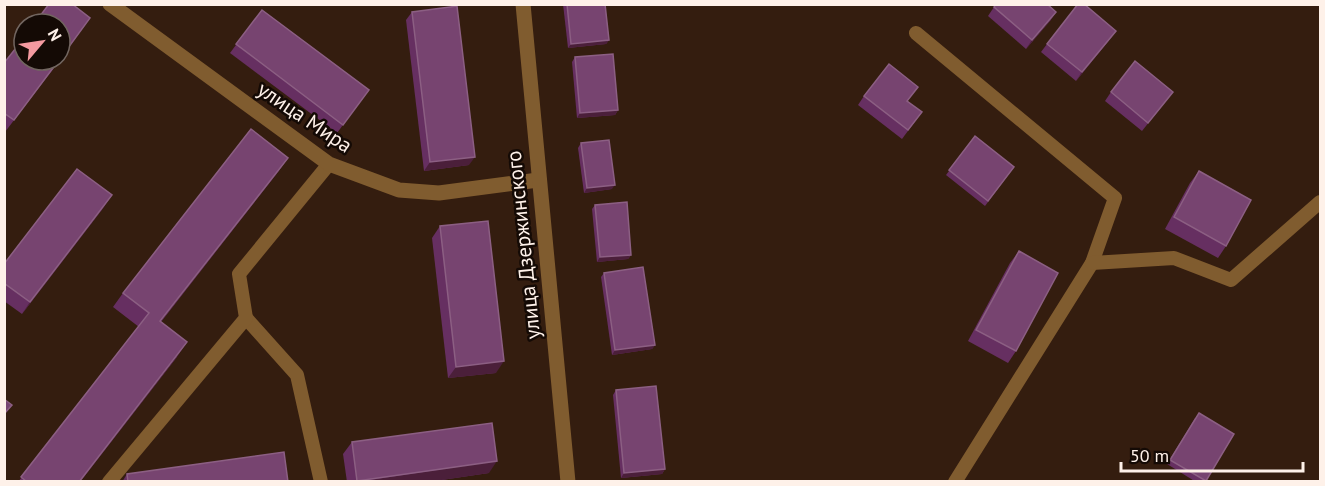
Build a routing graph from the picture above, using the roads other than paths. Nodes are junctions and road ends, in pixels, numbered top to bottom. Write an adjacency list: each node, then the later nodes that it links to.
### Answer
1 (110, 4): 4 (street, улица Мира)
2 (523, 4): 5 (street, улица Дзержинского)
3 (916, 33): 7 (lane)
4 (329, 164): 5 (street, улица Мира); 8 (lane)
5 (538, 180): 11 (street, улица Дзержинского)
6 (1320, 202): 7 (lane)
7 (1092, 263): 12 (lane)
8 (246, 318): 9 (lane); 10 (lane)
9 (109, 482)
10 (321, 482)
11 (568, 482)
12 (955, 482)

